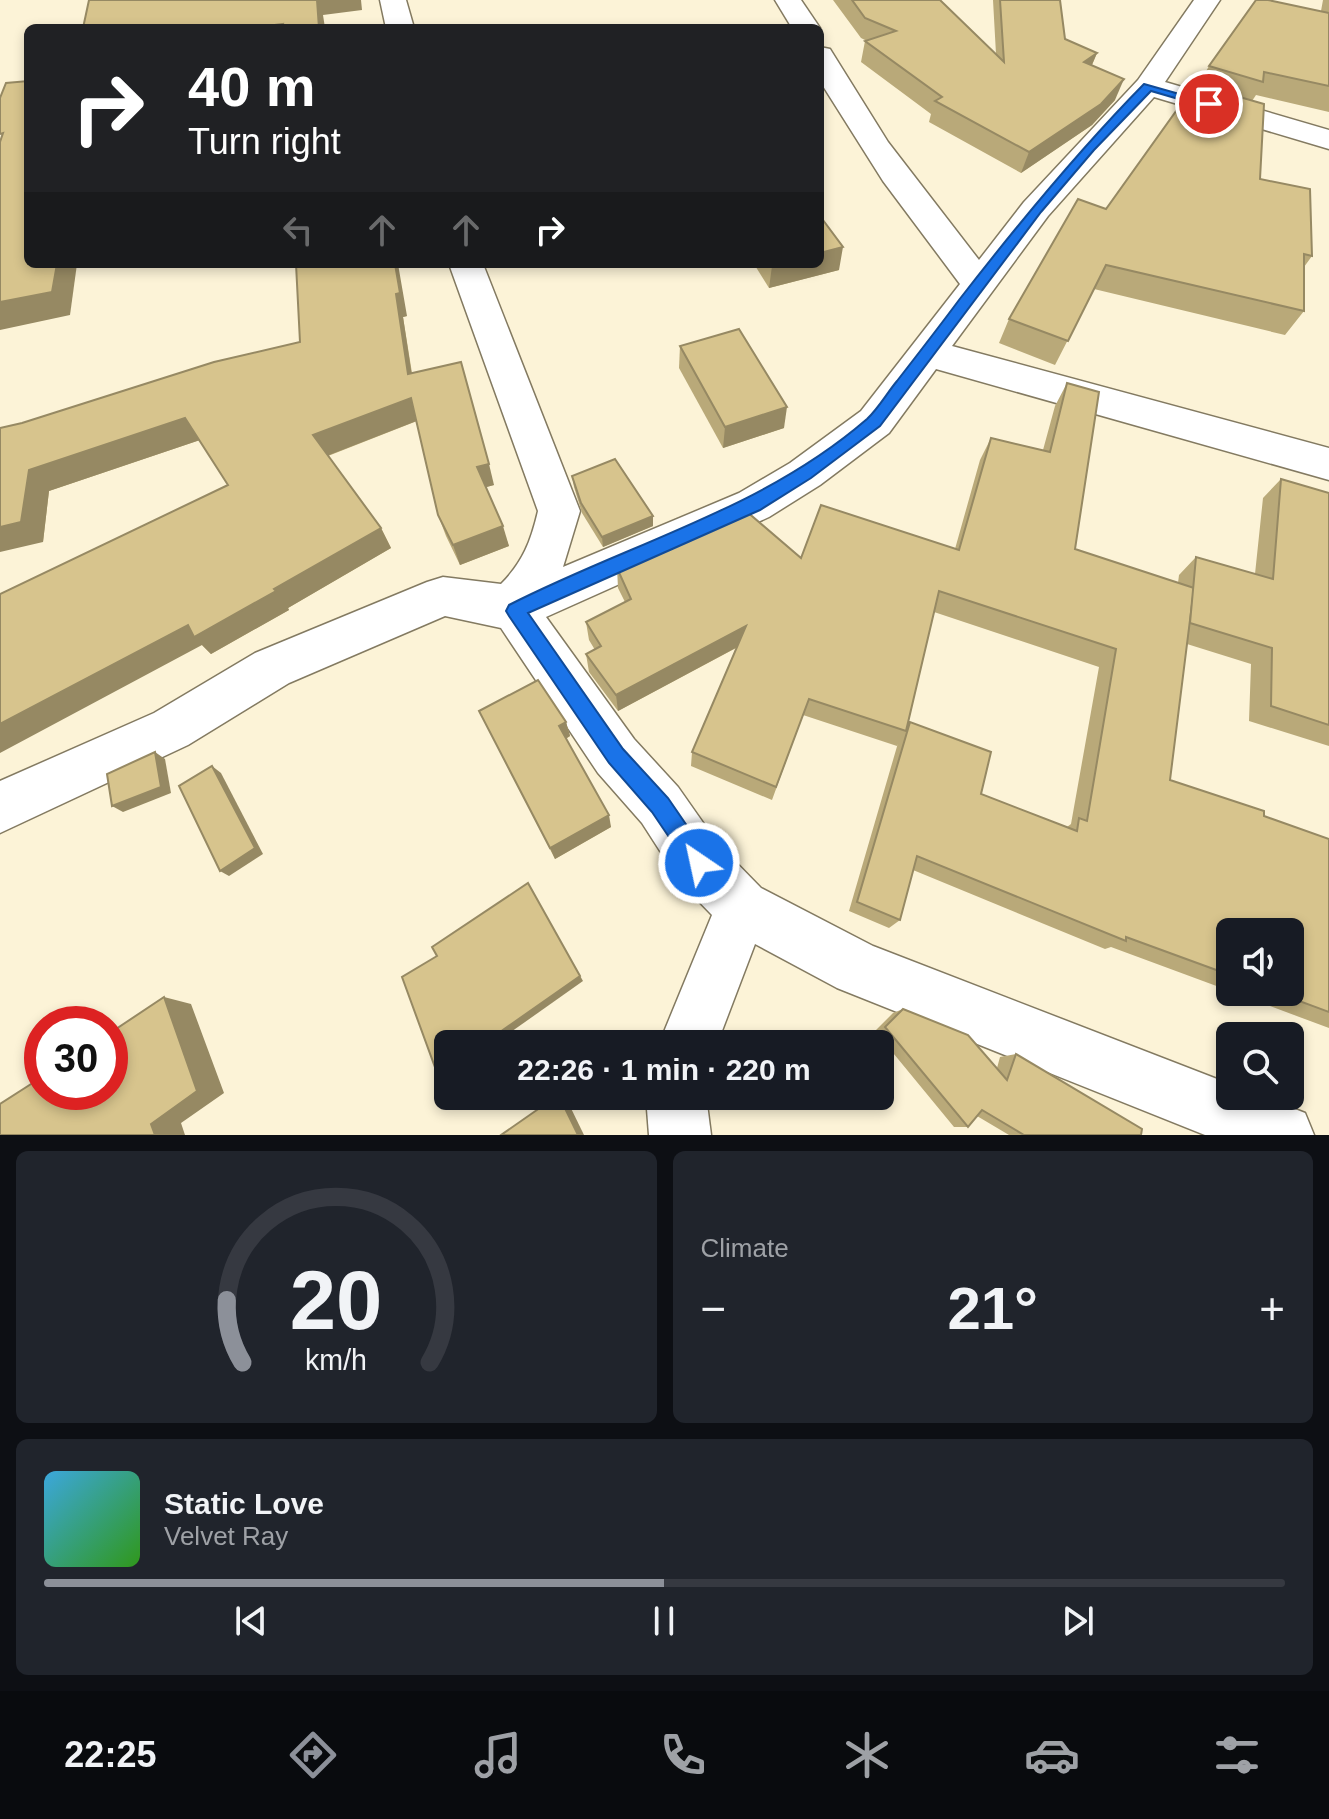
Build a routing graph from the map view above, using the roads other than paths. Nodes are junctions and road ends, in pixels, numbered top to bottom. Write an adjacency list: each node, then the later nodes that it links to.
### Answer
1 (393, 0): 4 (street)
2 (788, 0): 5 (street)
3 (1203, 2): 7 (street)
4 (399, 24)
5 (803, 24)
6 (824, 62): 10 (street)
7 (1148, 86): 8 (street); 10 (street)
8 (1329, 140)
9 (468, 268): 13 (street)
10 (980, 285): 11 (street)
11 (927, 353): 12 (street); 14 (street)
12 (1329, 464)
13 (443, 596): 14 (street); 15 (street)
14 (515, 611): 16 (street)
15 (0, 807)
16 (742, 907): 17 (street); 20 (street)
17 (694, 1030)
18 (677, 1110): 19 (street)
19 (680, 1135)
20 (1283, 1135)

